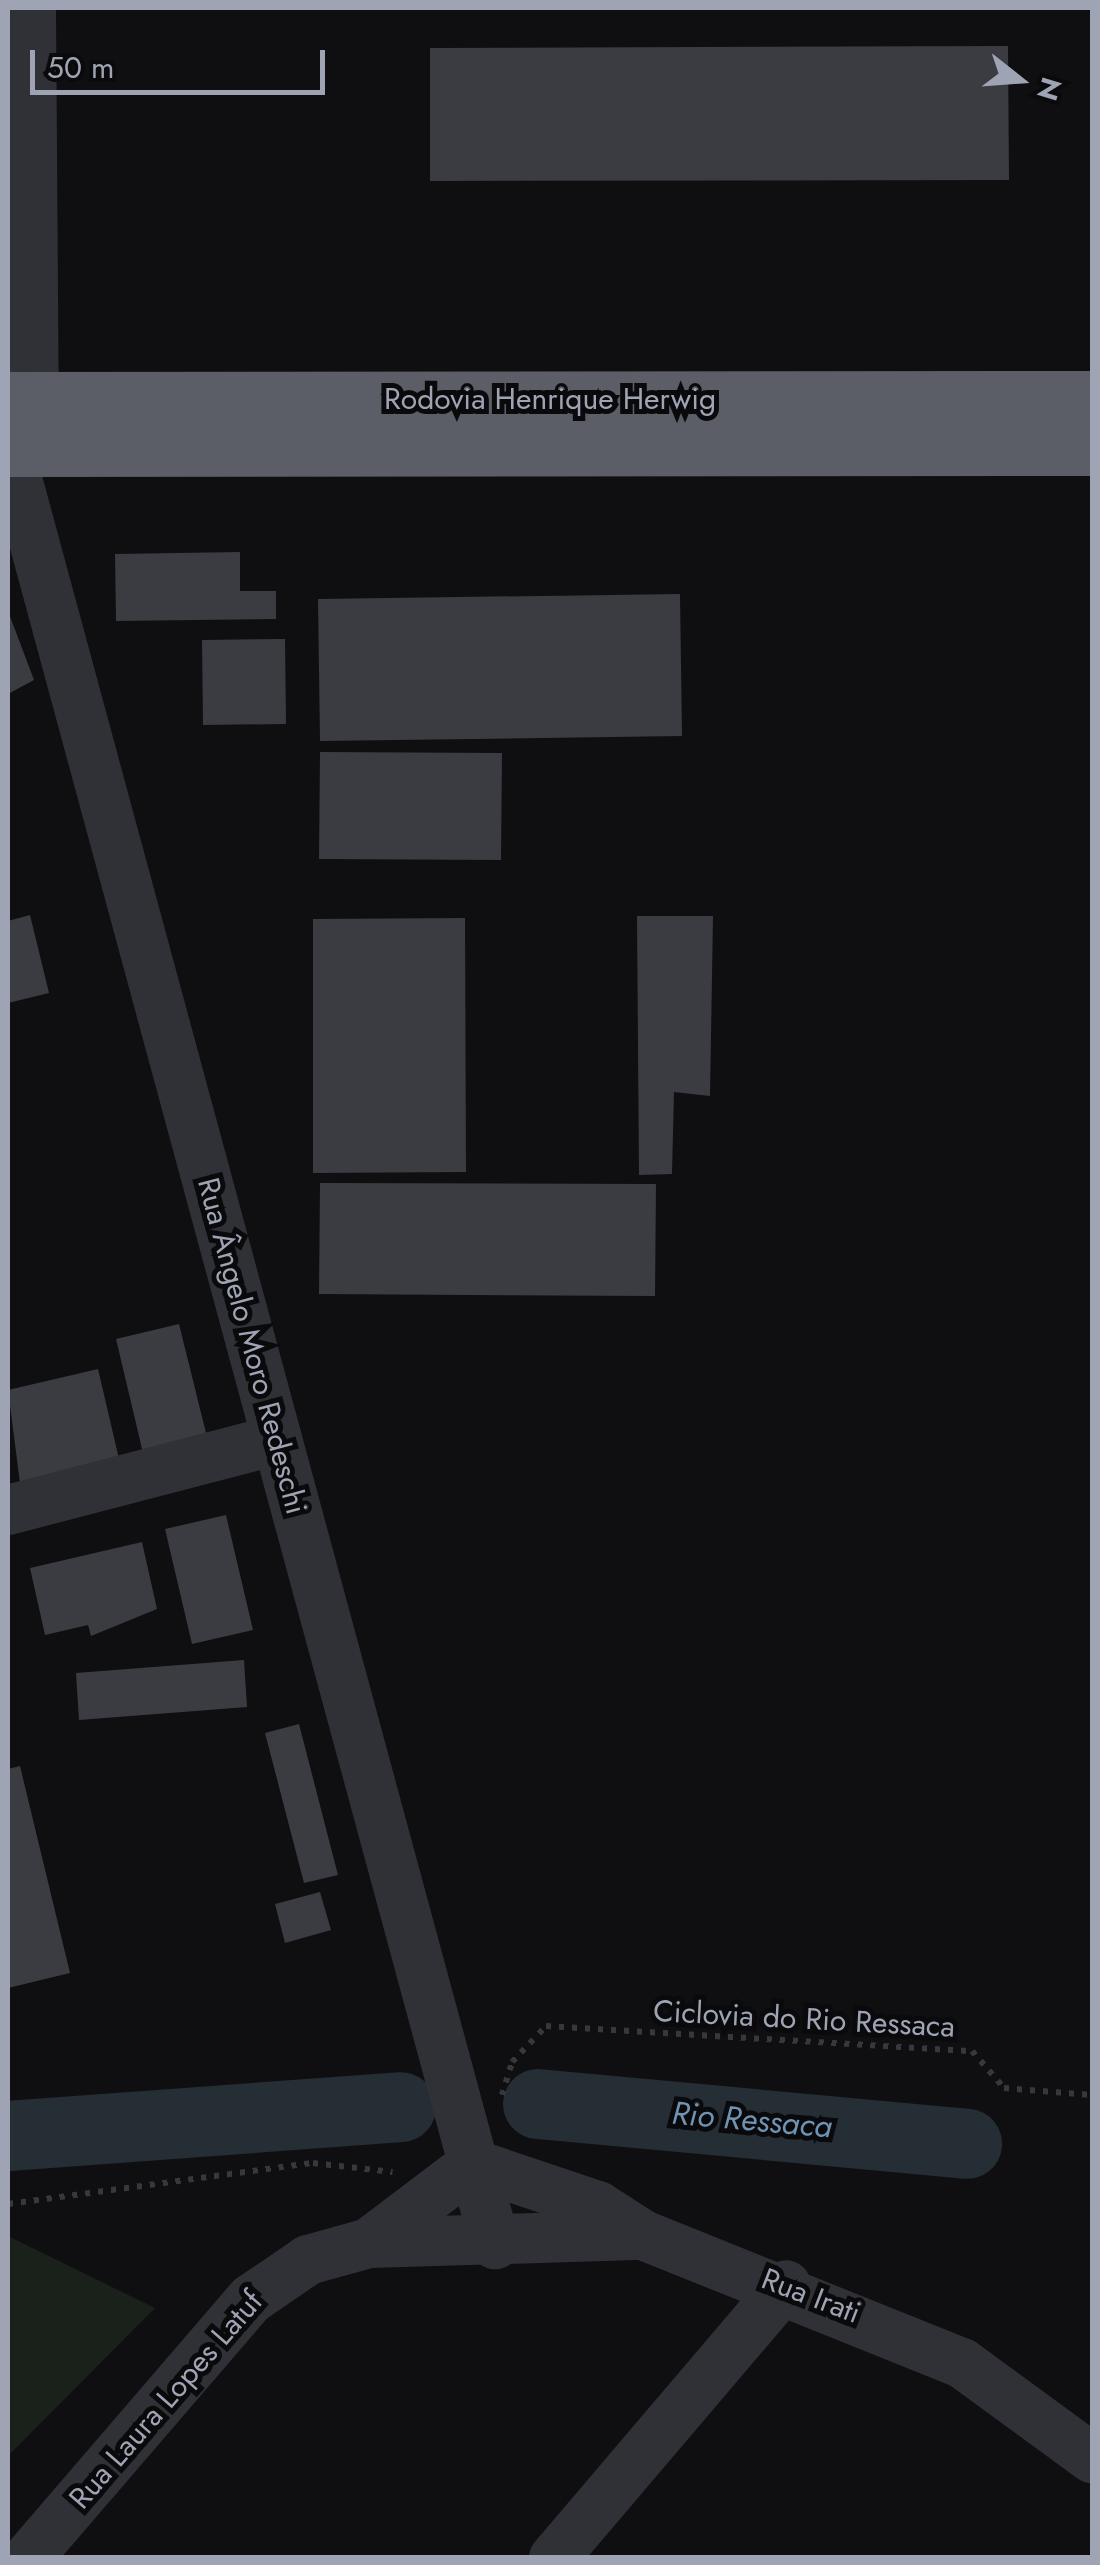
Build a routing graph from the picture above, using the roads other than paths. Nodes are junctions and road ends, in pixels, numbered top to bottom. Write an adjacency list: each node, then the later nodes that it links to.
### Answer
1 (31, 8): 3 (street, Rua Ângelo Moro Redeschi)
2 (1092, 398): 3 (highway, Rodovia Henrique Herwig)
3 (15, 424): 4 (highway, Rodovia Henrique Herwig); 5 (street, Rua Ângelo Moro Redeschi)
4 (1092, 448)
5 (277, 1440): 6 (street); 7 (street, Rua Ângelo Moro Redeschi)
6 (8, 1510)
7 (474, 2164): 8 (street); 9 (street); 10 (street, Rua Ângelo Moro Redeschi)
8 (643, 2235): 10 (street, Rua Irati); 11 (street, Rua Irati)
9 (370, 2243): 10 (street, Rua Laura Lopes Latuf); 13 (street, Rua Laura Lopes Latuf)
10 (495, 2244)
11 (786, 2285): 12 (street, Rua Irati); 14 (street)
12 (1092, 2458)
13 (28, 2558)
14 (554, 2558)

